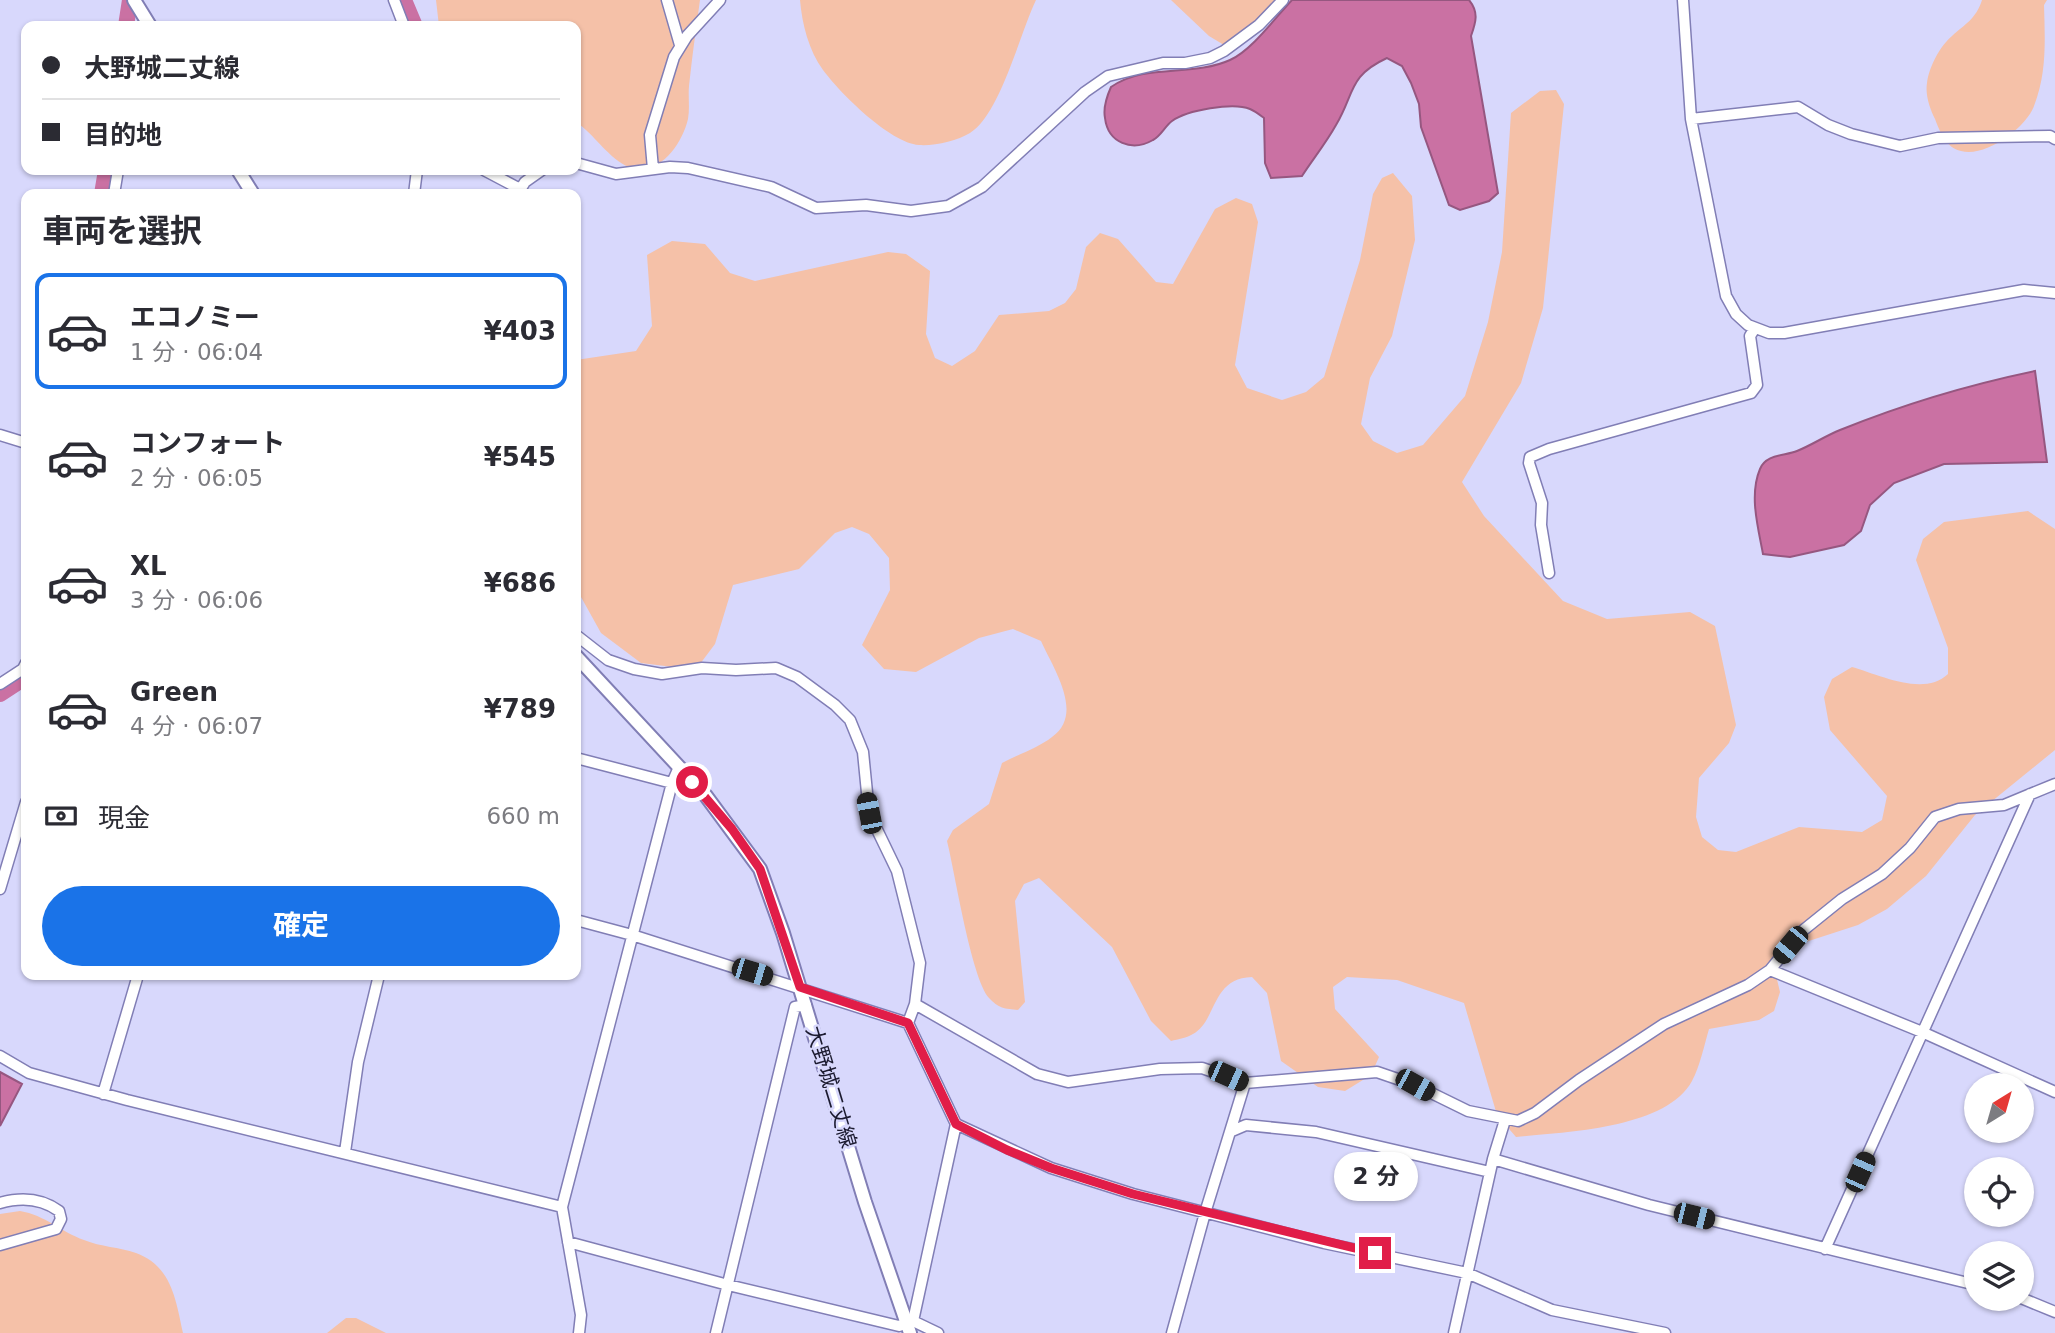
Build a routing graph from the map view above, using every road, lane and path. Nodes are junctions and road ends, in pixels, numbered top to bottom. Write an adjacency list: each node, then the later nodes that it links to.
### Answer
1 (134, 0): 7 (main road)
2 (394, 0): 10 (street)
3 (667, 0): 11 (street)
4 (720, 0): 11 (street)
5 (1283, 0): 15 (street)
6 (1683, 0): 12 (street)
7 (141, 12): 8 (street); 9 (main road)
8 (140, 21)
9 (147, 21)
10 (402, 21)
11 (680, 45): 15 (street)
12 (1691, 119): 13 (street); 21 (street)
13 (2055, 139)
14 (581, 164): 15 (street)
15 (653, 169)
16 (492, 175): 18 (street)
17 (534, 175): 19 (street)
18 (514, 189)
19 (521, 189)
20 (2055, 293): 21 (street)
21 (1755, 328): 24 (street)
22 (0, 435): 23 (street)
23 (21, 441)
24 (1549, 573)
25 (581, 639): 42 (street)
26 (581, 661): 30 (main road, 大野城二丈線)
27 (21, 670): 28 (street)
28 (0, 684)
29 (581, 759): 31 (street)
30 (679, 767): 31 (street); 41 (main road, 大野城二丈線)
31 (672, 783): 37 (street)
32 (2055, 784): 33 (street)
33 (2030, 794): 38 (street); 45 (street)
34 (21, 819): 35 (street)
35 (0, 889)
36 (581, 921): 37 (street)
37 (632, 935): 41 (street); 57 (street)
38 (1770, 970): 45 (street); 50 (street)
39 (137, 980): 49 (street)
40 (378, 980): 53 (street)
41 (800, 987): 43 (main road, 大野城二丈線); 44 (street)
42 (915, 1004): 44 (street); 47 (street)
43 (806, 1005): 64 (street); 67 (main road, 大野城二丈線)
44 (908, 1023): 51 (street)
45 (1922, 1032): 48 (street); 61 (street)
46 (0, 1056): 49 (street)
47 (1245, 1083): 50 (street); 52 (street)
48 (2055, 1092)
49 (103, 1094): 53 (street)
50 (1505, 1120): 54 (street)
51 (956, 1124): 58 (street); 67 (street)
52 (1232, 1131): 55 (street); 58 (street)
53 (345, 1152): 57 (street)
54 (1493, 1159): 55 (street); 61 (street)
55 (1490, 1172): 62 (street)
56 (0, 1203): 60 (street)
57 (562, 1207): 59 (street)
58 (1205, 1213): 62 (street); 71 (street)
59 (568, 1242): 64 (street); 68 (street)
60 (0, 1245)
61 (1825, 1249): 63 (street)
62 (1467, 1273): 72 (street); 73 (street)
63 (1964, 1281)
64 (728, 1285): 67 (street); 69 (street)
65 (2034, 1303): 66 (street)
66 (2055, 1312)
67 (910, 1326): 70 (street)
68 (579, 1333)
69 (716, 1333)
70 (938, 1333)
71 (1172, 1333)
72 (1454, 1333)
73 (1665, 1333)

